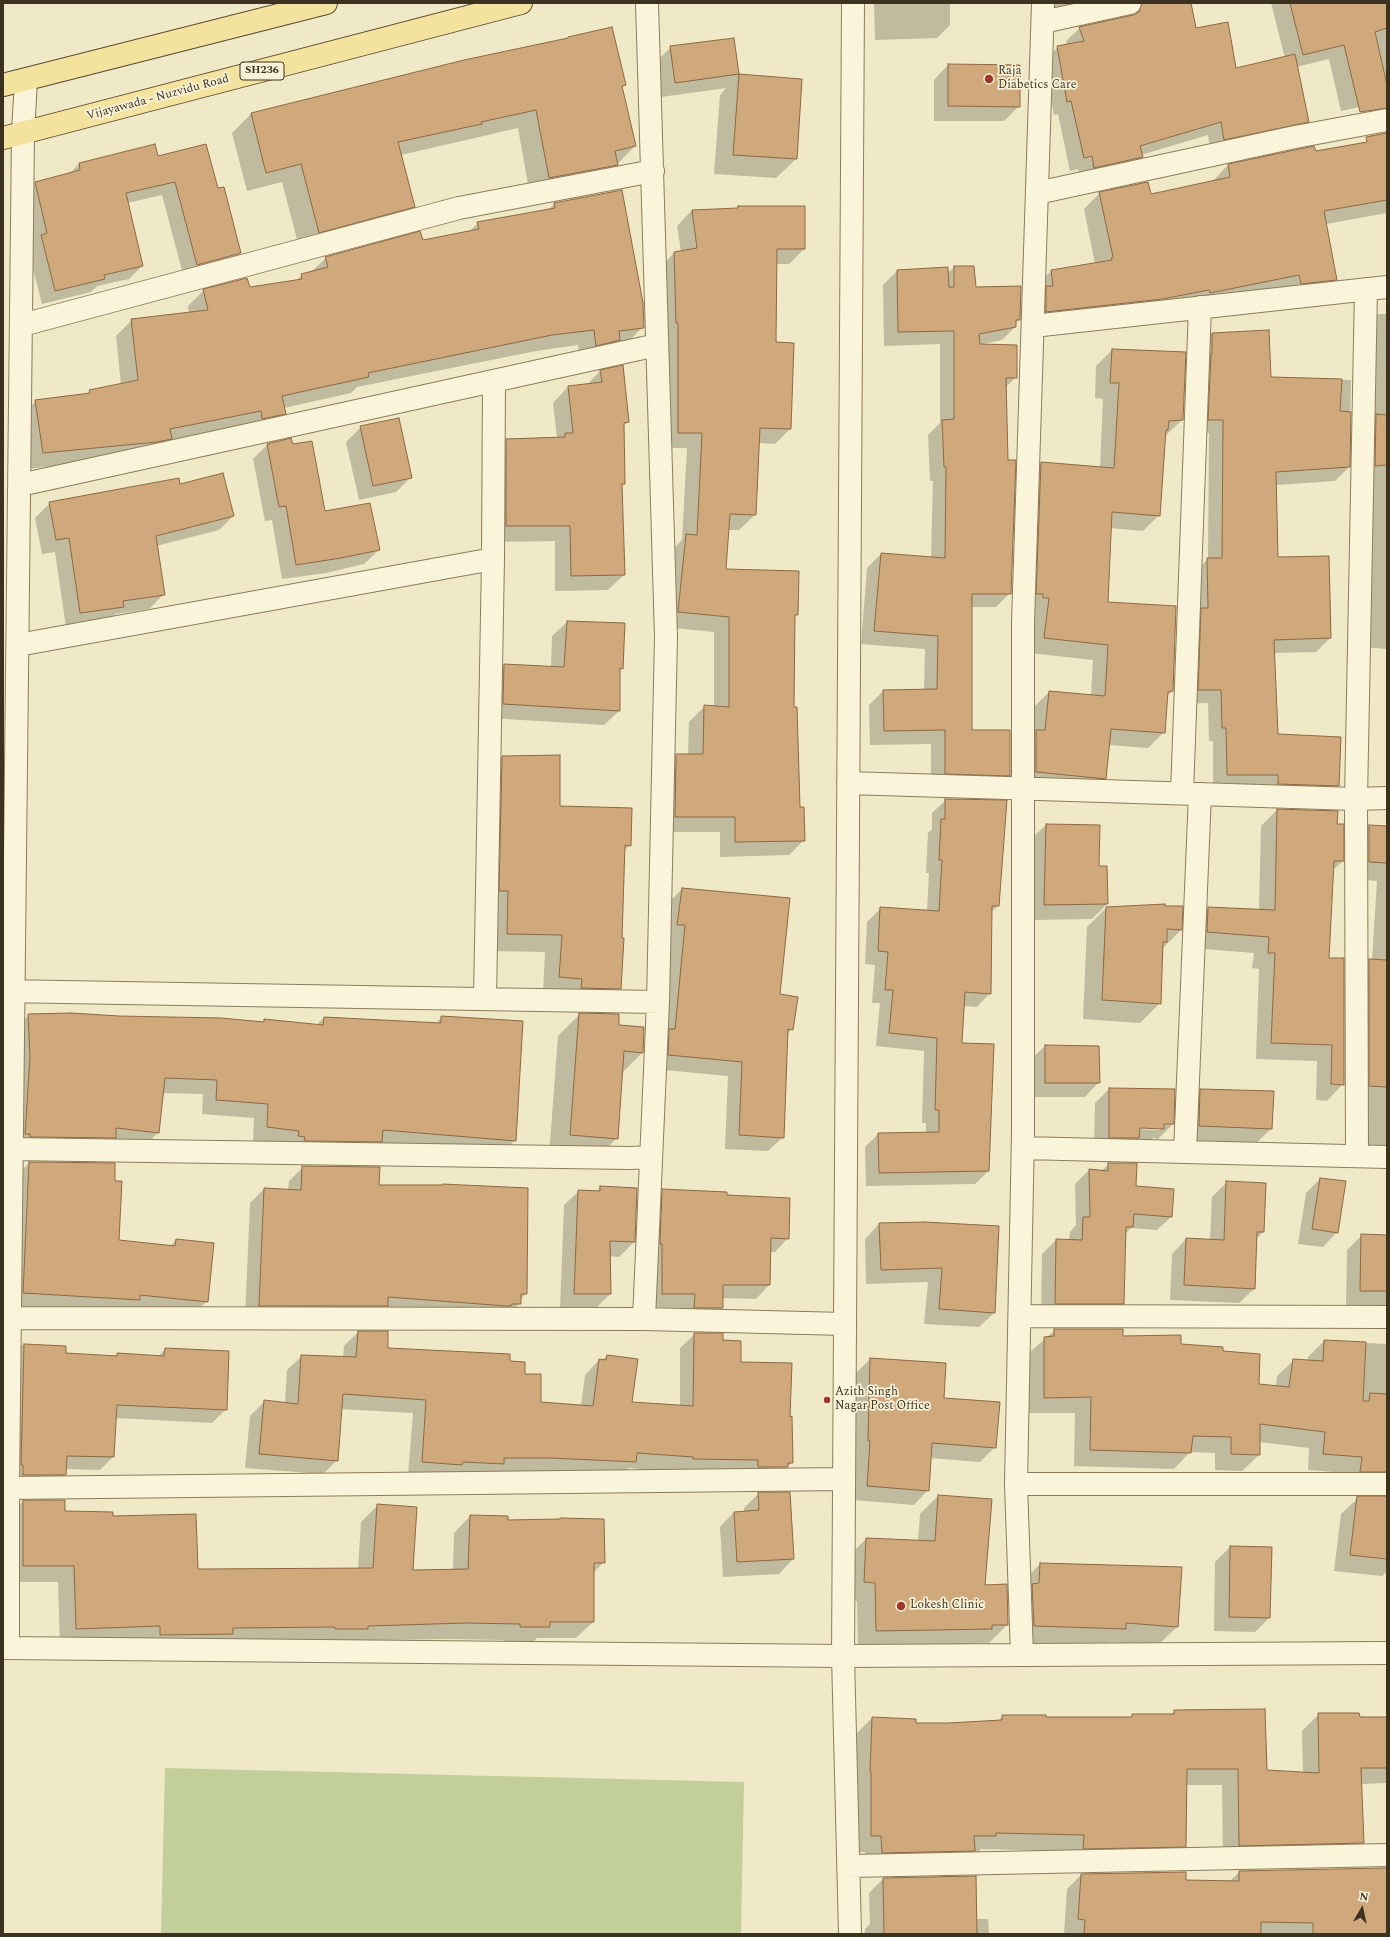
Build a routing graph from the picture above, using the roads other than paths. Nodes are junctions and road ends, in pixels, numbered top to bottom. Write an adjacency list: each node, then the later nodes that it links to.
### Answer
1 (326, 3): 7 (main road)
2 (521, 3): 10 (main road, Vijayawada - Nuzvidu Road / SH236)
3 (647, 3): 11 (street)
4 (853, 3): 22 (street)
5 (1130, 3): 6 (street)
6 (1043, 12): 12 (street)
7 (26, 80): 8 (main road); 10 (street)
8 (3, 85)
9 (1387, 120): 12 (street)
10 (13, 135): 15 (street)
11 (653, 171): 15 (street); 17 (street)
12 (1037, 193): 16 (street)
13 (1377, 288): 14 (street); 25 (street)
14 (1200, 307): 16 (street); 24 (street)
15 (22, 325): 19 (street)
16 (1033, 326): 23 (street)
17 (658, 344): 18 (street); 29 (street)
18 (494, 381): 19 (street); 20 (street)
19 (20, 485): 21 (street)
20 (493, 559): 21 (street); 28 (street)
21 (18, 645): 27 (street)
22 (848, 783): 23 (street); 40 (street)
23 (1023, 788): 24 (street); 30 (street)
24 (1191, 793): 25 (street); 32 (street)
25 (1356, 798): 26 (street); 34 (street)
26 (1387, 798)
27 (8, 991): 28 (street); 31 (street)
28 (485, 999): 29 (street)
29 (658, 1002): 33 (street)
30 (1023, 1148): 32 (street); 36 (street)
31 (12, 1149): 33 (street); 38 (street)
32 (1185, 1152): 34 (street)
33 (650, 1156): 39 (street)
34 (1357, 1156): 35 (street)
35 (1387, 1157)
36 (1020, 1316): 37 (street); 42 (street)
37 (1387, 1317)
38 (9, 1318): 39 (street); 44 (street)
39 (644, 1319): 40 (street)
40 (845, 1324): 41 (street)
41 (844, 1479): 44 (street); 48 (street)
42 (1016, 1484): 43 (street); 47 (street)
43 (1387, 1484)
44 (8, 1488): 45 (street)
45 (6, 1648): 48 (street)
46 (1387, 1653): 47 (street)
47 (1022, 1655): 48 (street)
48 (844, 1656): 50 (street)
49 (1387, 1855): 50 (street)
50 (849, 1866): 51 (street)
51 (850, 1934)

